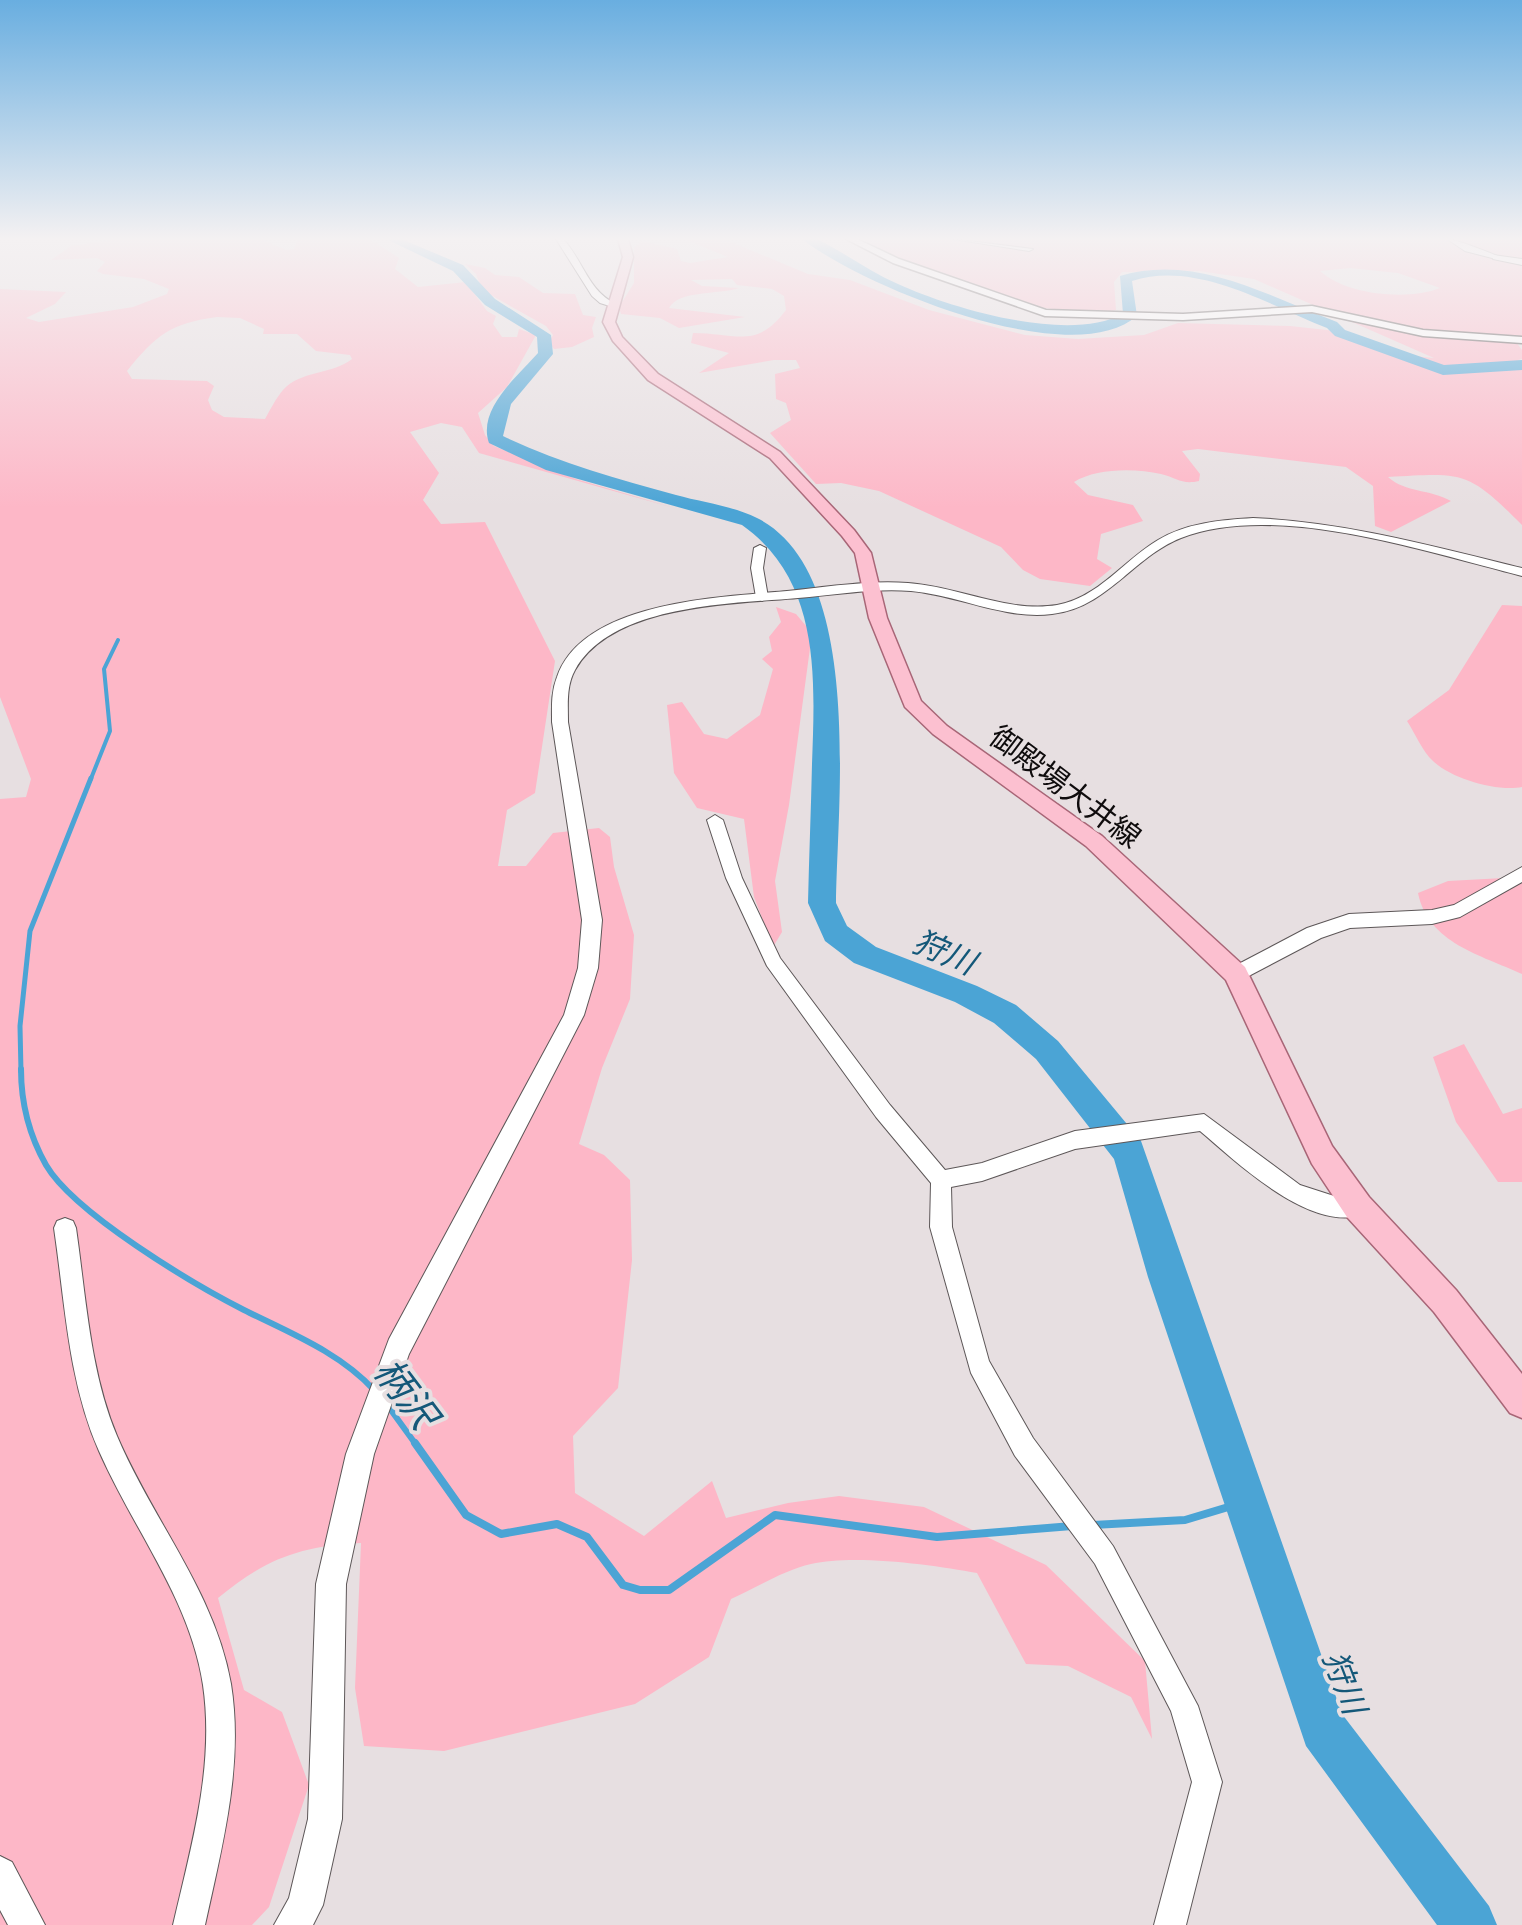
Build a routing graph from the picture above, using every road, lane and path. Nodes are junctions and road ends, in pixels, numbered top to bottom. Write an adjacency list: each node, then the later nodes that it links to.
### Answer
1 (611, 329): 6 (main road, 御殿場大井線)
2 (1406, 329): 3 (main road)
3 (1522, 340)
4 (760, 548): 7 (street)
5 (1522, 572): 6 (street)
6 (862, 588): 7 (street); 10 (main road, 御殿場大井線)
7 (769, 597): 18 (street)
8 (715, 820): 11 (street)
9 (1522, 874): 10 (street)
10 (1236, 974): 12 (main road, 御殿場大井線)
11 (941, 1180): 12 (street); 19 (street)
12 (1358, 1207): 14 (main road, 御殿場大井線)
13 (66, 1228): 17 (street)
14 (1522, 1401)
15 (0, 1874): 16 (street)
16 (27, 1925)
17 (189, 1925)
18 (292, 1925)
19 (1170, 1925)

